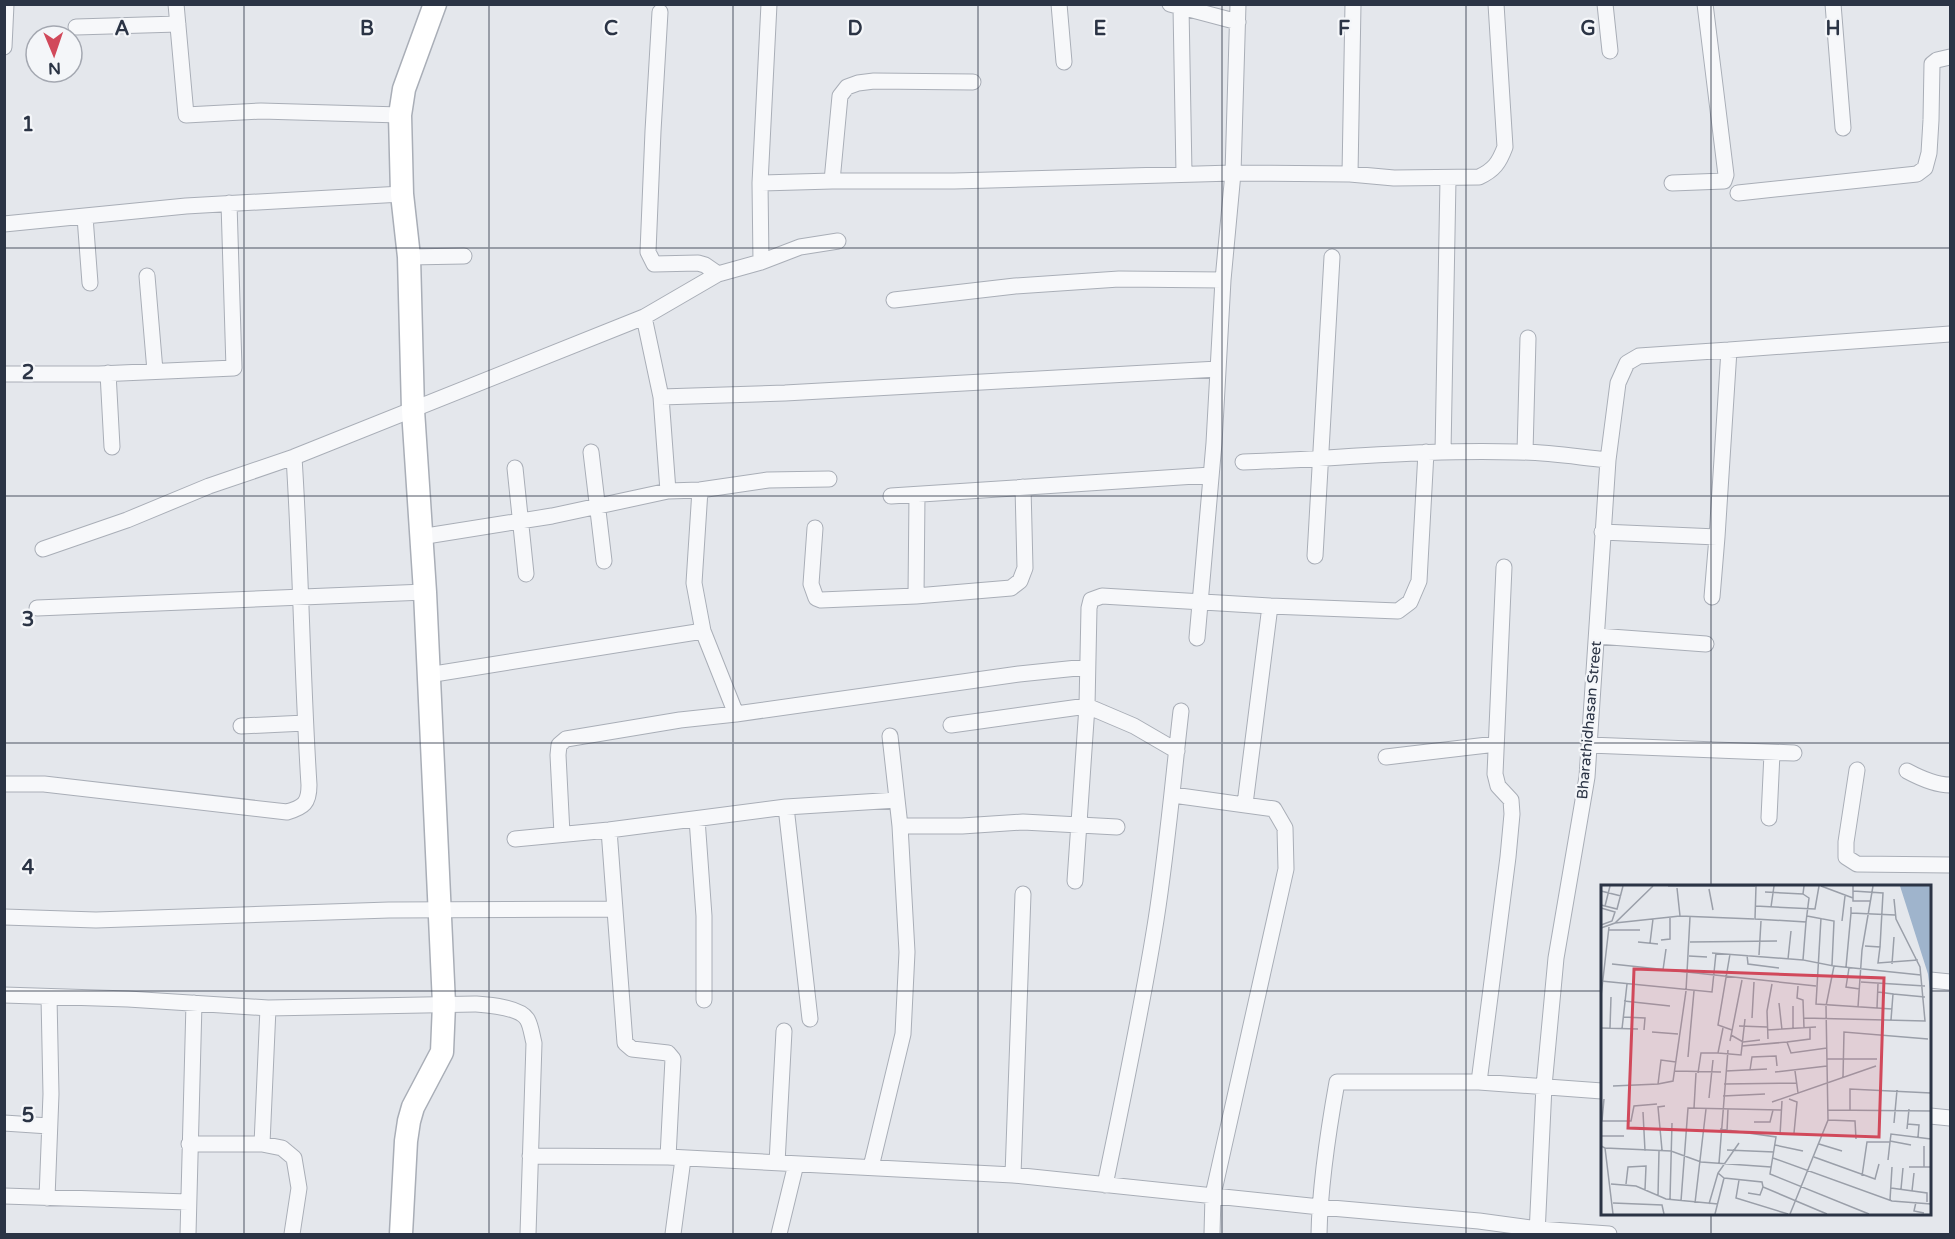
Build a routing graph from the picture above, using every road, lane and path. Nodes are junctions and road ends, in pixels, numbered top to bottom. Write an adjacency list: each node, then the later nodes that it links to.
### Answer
1 (6, 4): 17 (street)
2 (176, 4): 15 (street)
3 (435, 4): 22 (street)
4 (769, 4): 29 (street)
5 (1059, 4): 20 (street)
6 (1238, 4): 14 (street)
7 (1353, 4): 26 (street)
8 (1496, 4): 27 (street)
9 (1605, 4): 18 (street)
10 (1705, 4): 30 (street)
11 (1833, 4): 23 (street)
12 (1176, 6): 14 (street); 25 (street)
13 (660, 12): 41 (street)
14 (1238, 22): 24 (street)
15 (178, 24): 16 (street); 22 (street)
16 (84, 27)
17 (4, 47)
18 (1610, 51)
19 (1950, 57): 31 (street)
20 (1064, 62)
21 (973, 81): 28 (street)
22 (400, 115): 32 (street)
23 (1843, 128)
24 (1233, 173): 25 (street); 26 (street); 43 (street)
25 (1184, 174): 28 (street)
26 (1350, 174): 27 (street)
27 (1448, 179): 59 (street)
28 (832, 181): 29 (street)
29 (760, 183): 40 (street)
30 (1672, 183)
31 (1738, 193)
32 (402, 194): 33 (street); 39 (street)
33 (229, 203): 34 (street); 51 (street)
34 (85, 217): 35 (street); 44 (street)
35 (4, 224)
36 (838, 241): 40 (street)
37 (464, 256): 39 (street)
38 (1332, 256): 62 (street)
39 (409, 257): 55 (street)
40 (761, 262): 41 (street)
41 (718, 274): 46 (street)
42 (147, 276): 51 (street)
43 (1223, 280): 45 (street); 50 (street)
44 (90, 282)
45 (894, 300)
46 (644, 317): 54 (street); 55 (street)
47 (1950, 334): 49 (street)
48 (1528, 338): 60 (street)
49 (1729, 350): 63 (street, Bharathidhasan Street); 78 (street)
50 (1218, 369): 54 (street); 66 (street)
51 (155, 371): 52 (street)
52 (108, 373): 53 (street); 56 (street)
53 (4, 374)
54 (661, 398): 70 (street)
55 (414, 410): 61 (street); 77 (street)
56 (112, 447)
57 (591, 452): 73 (street)
58 (1426, 452): 59 (street); 62 (street); 89 (street)
59 (1443, 452): 60 (street)
60 (1525, 452): 63 (street)
61 (294, 457): 79 (street); 85 (street)
62 (1320, 459): 64 (street); 80 (street)
63 (1608, 460): 76 (street, Bharathidhasan Street)
64 (1243, 462)
65 (515, 468): 74 (street)
66 (1211, 475): 68 (street); 88 (street)
67 (829, 479): 69 (street)
68 (1023, 487): 71 (street); 86 (street)
69 (700, 490): 70 (street); 91 (street)
70 (668, 491): 73 (street)
71 (917, 495): 72 (street); 86 (street)
72 (891, 496)
73 (599, 506): 74 (street); 81 (street)
74 (520, 521): 77 (street); 83 (street)
75 (815, 528): 86 (street)
76 (1602, 532): 78 (street); 92 (street, Bharathidhasan Street)
77 (420, 537): 84 (street)
78 (1716, 537): 87 (street)
79 (44, 549)
80 (1315, 556)
81 (604, 561)
82 (1504, 567): 104 (street)
83 (526, 574)
84 (424, 592): 85 (street); 96 (street)
85 (301, 596): 90 (street); 100 (street)
86 (916, 596)
87 (1713, 597)
88 (1200, 603): 89 (street); 93 (street); 95 (street)
89 (1270, 606): 116 (street)
90 (37, 608)
91 (703, 631): 96 (street); 99 (street)
92 (1597, 636): 94 (street); 105 (street, Bharathidhasan Street)
93 (1197, 638)
94 (1706, 644)
95 (1087, 668): 97 (street); 99 (street)
96 (428, 675): 129 (street)
97 (1087, 706): 101 (street); 106 (street); 120 (street)
98 (1181, 711): 106 (street)
99 (736, 714): 124 (street)
100 (305, 723): 102 (street); 112 (street)
101 (951, 725)
102 (241, 726)
103 (890, 736): 115 (street)
104 (1496, 744): 109 (street); 142 (street)
105 (1588, 745): 107 (street); 143 (street, Bharathidhasan Street)
106 (1176, 752): 114 (street)
107 (1772, 753): 108 (street); 118 (street)
108 (1794, 753)
109 (1386, 757)
110 (1857, 770): 126 (street)
111 (1906, 771): 113 (street)
112 (4, 784)
113 (1950, 785)
114 (1173, 795): 116 (street); 157 (street)
115 (897, 801): 117 (street); 121 (street)
116 (1245, 804): 158 (street)
117 (786, 807): 119 (street); 140 (street)
118 (1769, 818)
119 (697, 819): 123 (street); 136 (street)
120 (1077, 824): 121 (street); 122 (street); 127 (street)
121 (900, 826): 155 (street)
122 (1118, 827)
123 (609, 830): 124 (street); 130 (street)
124 (562, 834): 125 (street)
125 (515, 838)
126 (1950, 865)
127 (1074, 881)
128 (1023, 894): 156 (street)
129 (440, 909): 130 (street); 131 (street); 138 (street)
130 (615, 909): 152 (street)
131 (4, 916)
132 (1931, 980): 133 (street)
133 (1950, 982)
134 (4, 995): 135 (street)
135 (49, 997): 137 (street); 148 (street)
136 (704, 1000)
137 (194, 1004): 139 (street); 149 (street)
138 (444, 1004): 139 (street); 151 (street); 166 (street)
139 (268, 1008): 150 (street)
140 (810, 1019)
141 (784, 1031): 153 (street)
142 (1479, 1082): 143 (street); 162 (street)
143 (1544, 1086): 144 (street); 163 (street, Bharathidhasan Street)
144 (1601, 1091)
145 (1931, 1116): 146 (street)
146 (1950, 1118)
147 (4, 1123): 148 (street)
148 (49, 1126): 160 (street)
149 (189, 1144): 150 (street); 161 (street)
150 (262, 1144): 165 (street)
151 (530, 1156): 152 (street); 167 (street)
152 (676, 1158): 153 (street); 168 (street)
153 (777, 1163): 154 (street)
154 (796, 1164): 155 (street); 169 (street)
155 (871, 1167): 156 (street)
156 (1013, 1175): 157 (street)
157 (1105, 1185): 158 (street)
158 (1214, 1195): 162 (street); 170 (street)
159 (4, 1196): 160 (street)
160 (47, 1198): 161 (street)
161 (188, 1202): 164 (street)
162 (1320, 1207): 163 (street); 171 (street)
163 (1538, 1232): 172 (street)
164 (188, 1234)
165 (291, 1234)
166 (401, 1234)
167 (528, 1234)
168 (673, 1234)
169 (779, 1234)
170 (1212, 1234)
171 (1319, 1234)
172 (1609, 1234)

